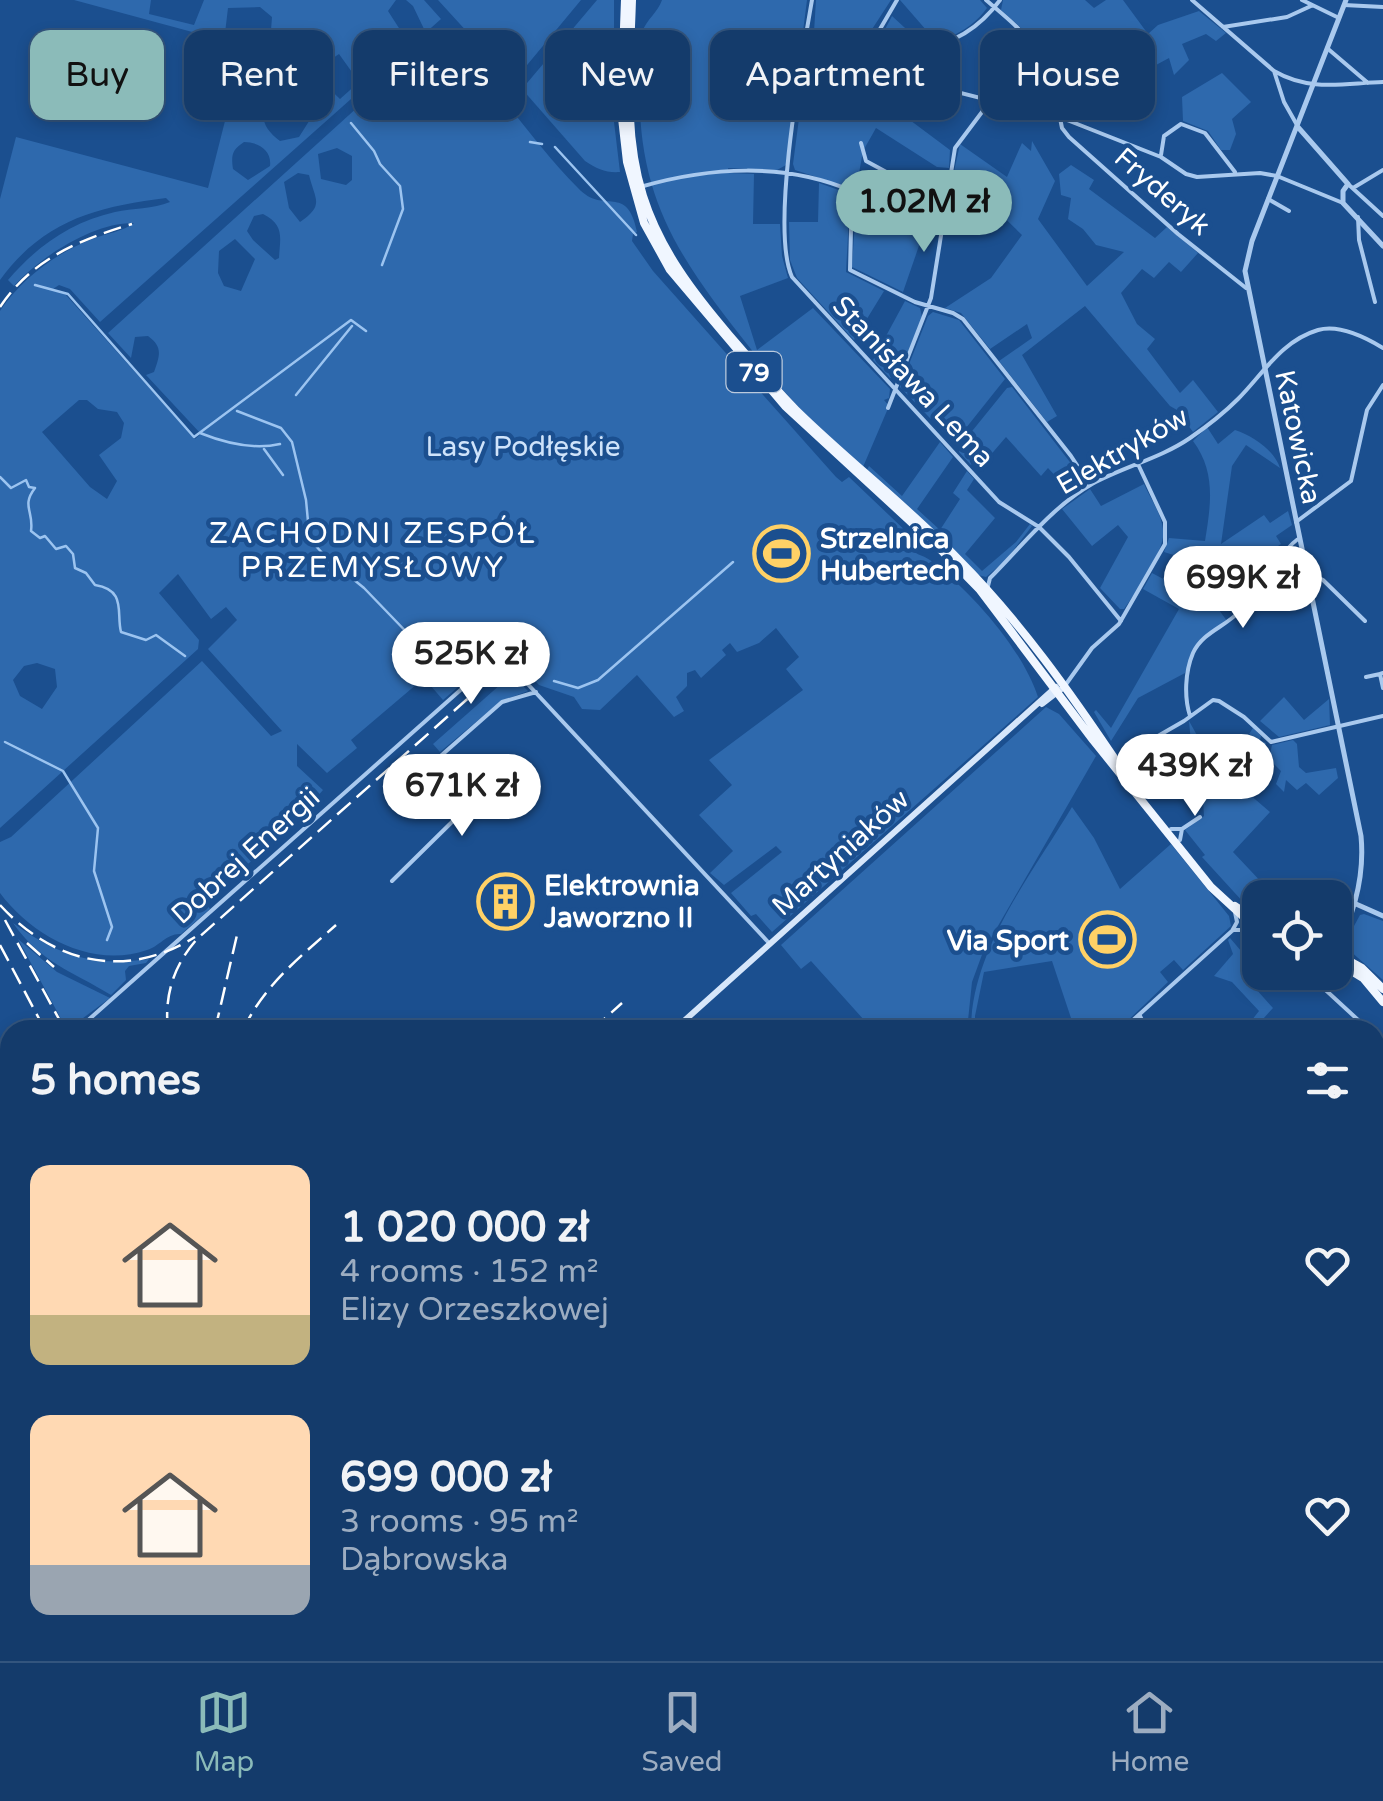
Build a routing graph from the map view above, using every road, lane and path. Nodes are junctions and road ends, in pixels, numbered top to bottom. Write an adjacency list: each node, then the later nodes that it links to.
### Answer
1 (628, 0): 34 (main road, 79)
2 (812, 0): 14 (street, Stanisława Lema)
3 (897, 0): 15 (street)
4 (986, 0): 10 (street)
5 (1000, 0): 10 (street)
6 (1192, 0): 13 (street)
7 (1302, 0): 9 (street)
8 (1345, 2): 11 (street); 12 (street, Katowicka)
9 (1311, 6): 12 (street); 13 (street)
10 (994, 7): 16 (street); 17 (street)
11 (1383, 7)
12 (1339, 18): 18 (street, Katowicka)
13 (1222, 26): 19 (street)
14 (807, 30)
15 (882, 30)
16 (1021, 30)
17 (960, 35)
18 (1328, 48): 20 (street); 22 (street, Katowicka)
19 (1274, 71): 22 (street); 27 (street)
20 (1368, 82): 21 (street); 22 (street)
21 (1383, 82)
22 (1313, 85): 27 (street, Katowicka)
23 (980, 113): 39 (street)
24 (795, 120): 32 (street, Stanisława Lema)
25 (1060, 120): 44 (street, Fryderyk)
26 (1065, 120): 29 (street)
27 (1297, 125): 33 (street, Katowicka); 35 (street)
28 (861, 144): 39 (street)
29 (1161, 157): 31 (street); 31 (street)
30 (1383, 170): 35 (street)
31 (1235, 172): 33 (street)
32 (788, 173): 34 (street); 46 (street); 50 (street, Stanisława Lema)
33 (1277, 176): 36 (street); 37 (street, Katowicka)
34 (637, 188): 59 (main road, 79); 66 (main road, 79)
35 (1348, 188): 36 (street); 38 (street); 41 (street)
36 (1327, 196): 38 (street)
37 (1268, 200): 40 (street); 44 (street, Katowicka)
38 (1342, 202): 42 (street)
39 (946, 211): 46 (street)
40 (1289, 211)
41 (1383, 216)
42 (1358, 217): 43 (street); 45 (street)
43 (1383, 246)
44 (1248, 289): 48 (street, Katowicka)
45 (1375, 302)
46 (928, 307): 50 (street); 53 (street)
47 (1383, 348): 48 (street, Elektryków)
48 (1265, 369): 52 (street, Elektryków); 54 (street, Katowicka)
49 (1383, 386): 54 (street)
50 (895, 389): 51 (street); 55 (street, Stanisława Lema)
51 (888, 408)
52 (1137, 462): 53 (street, Elektryków); 61 (street)
53 (1090, 485): 55 (street, Elektryków)
54 (1296, 522): 56 (street, Katowicka)
55 (1039, 527): 58 (street, Elektryków); 61 (street, Stanisława Lema)
56 (1300, 538): 57 (street, Katowicka); 68 (street)
57 (1307, 572): 62 (street); 70 (street, Katowicka)
58 (990, 578): 59 (street); 60 (street, Elektryków)
59 (979, 581): 60 (main road, 79)
60 (987, 590): 66 (main road, 79)
61 (1121, 621): 66 (street)
62 (1366, 621)
63 (1381, 673): 64 (street); 65 (street)
64 (1366, 677)
65 (1383, 688)
66 (1056, 690): 71 (main road, 79); 79 (main road, 79); 85 (main road, Martyniaków)
67 (536, 692): 76 (street); 85 (street, Dobrej Energii); 92 (street, Dobrej Energii)
68 (1190, 716): 70 (street); 71 (street)
69 (1383, 716): 70 (street)
70 (1339, 727): 77 (street, Katowicka)
71 (1116, 760): 73 (main road, 79)
72 (1200, 817): 74 (street)
73 (1171, 829): 74 (street); 75 (main road, 79)
74 (1182, 829): 75 (street)
75 (1180, 840): 78 (main road, 79)
76 (392, 881)
77 (1356, 904): 80 (street, Katowicka); 81 (street)
78 (1242, 910)
79 (1235, 912): 82 (main road, 79); 84 (street)
80 (1352, 912)
81 (1383, 916)
82 (1242, 918)
83 (1242, 930): 84 (street)
84 (1231, 932): 91 (street)
85 (770, 944): 93 (main road, Martyniaków)
86 (1352, 962): 88 (main road)
87 (1352, 971): 90 (main road)
88 (1383, 988)
89 (1324, 990): 96 (street)
90 (1383, 1002)
91 (1140, 1016): 94 (street); 95 (street)
92 (89, 1020)
93 (685, 1020)
94 (1135, 1020)
95 (1142, 1020)
96 (1358, 1020)

